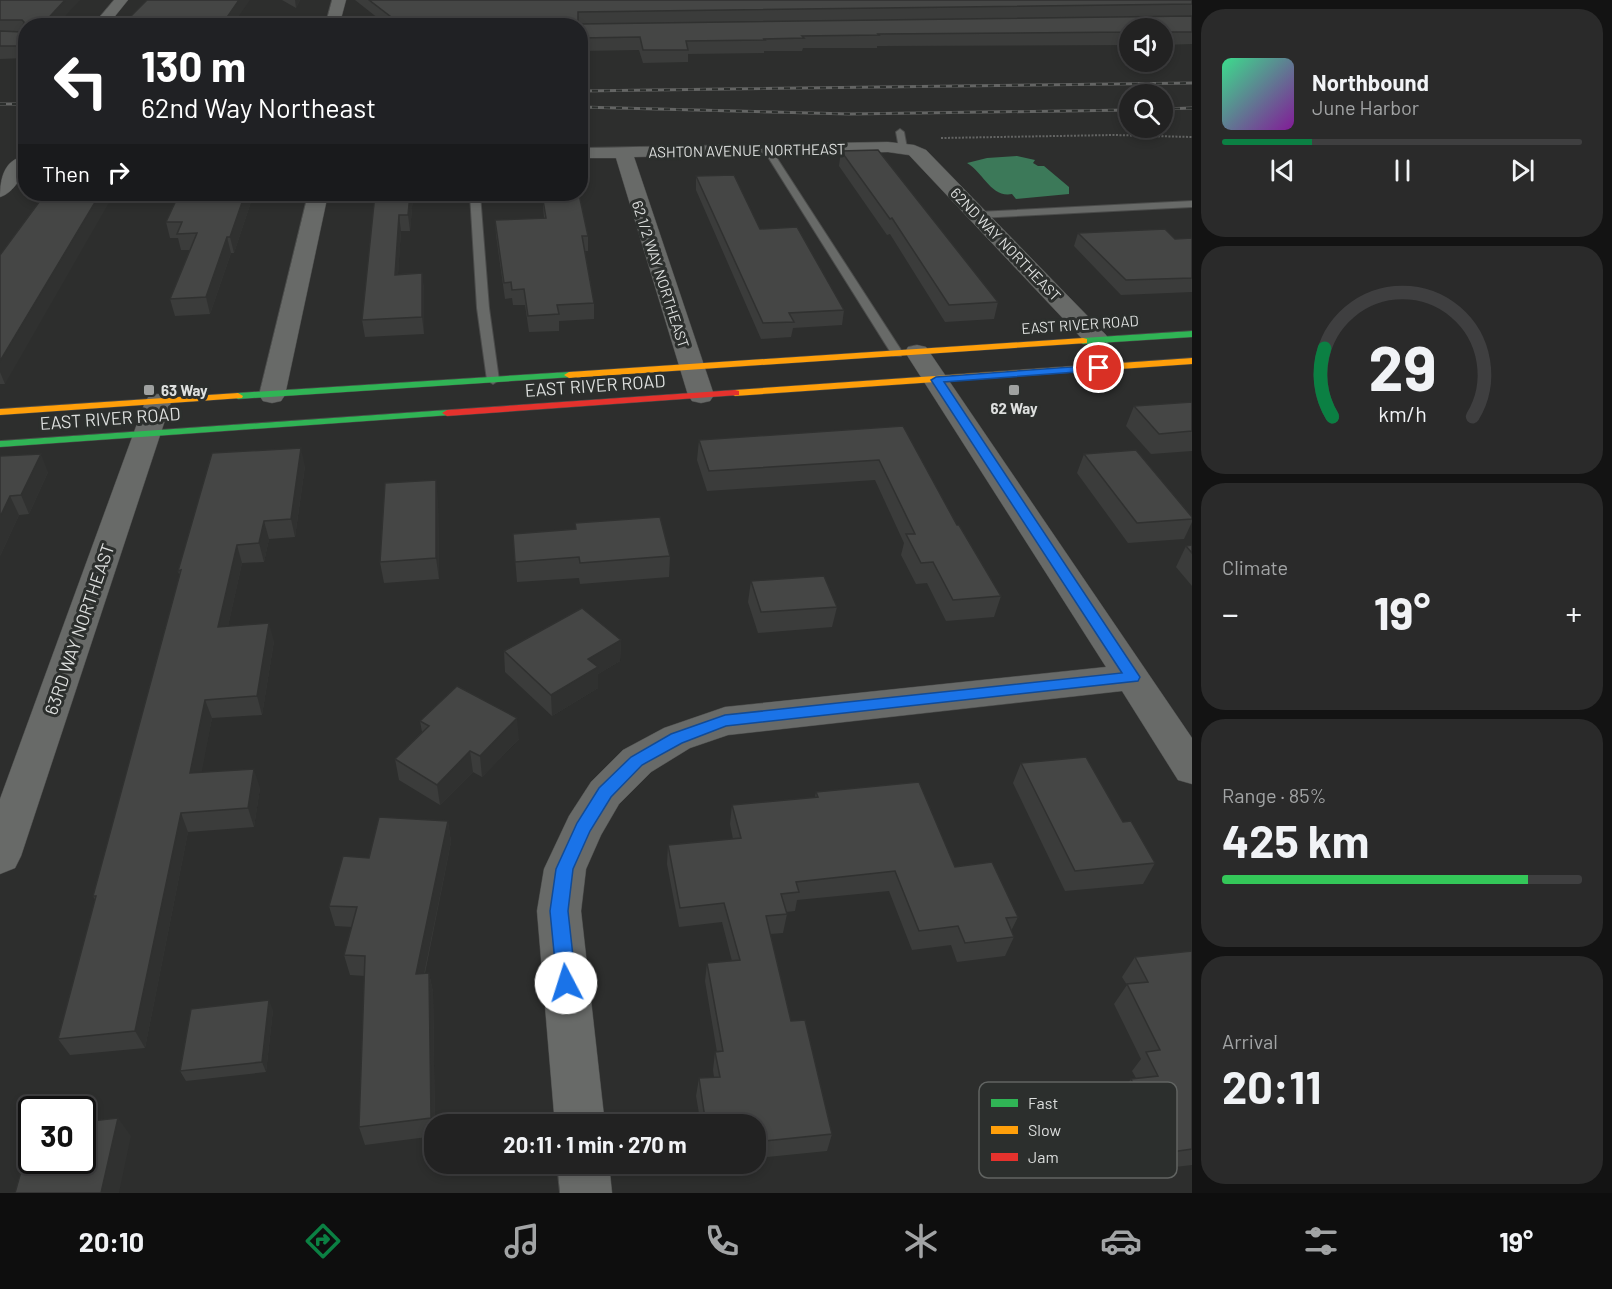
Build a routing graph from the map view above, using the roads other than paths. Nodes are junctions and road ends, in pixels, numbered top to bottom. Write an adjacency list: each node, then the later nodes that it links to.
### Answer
1 (121, 0): 3 (street)
2 (339, 0): 4 (street)
3 (106, 18)
4 (334, 18)
5 (904, 142): 6 (street, ASHTON AVENUE NORTHEAST); 16 (street, 62ND WAY NORTHEAST)
6 (767, 149): 7 (street, ASHTON AVENUE NORTHEAST); 19 (lane)
7 (623, 152): 8 (street, ASHTON AVENUE NORTHEAST); 21 (street, 62 1/2 WAY NORTHEAST)
8 (588, 153)
9 (18, 163): 10 (street)
10 (0, 164)
11 (18, 169): 12 (street)
12 (0, 190)
13 (316, 201): 24 (street)
14 (475, 201): 22 (lane)
15 (1192, 204): 16 (lane)
16 (978, 215): 18 (street, 62ND WAY NORTHEAST)
17 (1192, 333): 18 (main road, EAST RIVER ROAD)
18 (1097, 340): 19 (main road, EAST RIVER ROAD)
19 (907, 352): 21 (main road, EAST RIVER ROAD); 23 (street)
20 (1192, 361): 23 (main road, EAST RIVER ROAD)
21 (691, 366): 22 (main road, EAST RIVER ROAD); 25 (street, 62 1/2 WAY NORTHEAST)
22 (493, 380): 24 (main road, EAST RIVER ROAD)
23 (936, 380): 25 (main road, EAST RIVER ROAD); 30 (street)
24 (272, 395): 26 (main road, EAST RIVER ROAD)
25 (701, 395): 28 (main road, EAST RIVER ROAD)
26 (158, 402): 27 (main road, EAST RIVER ROAD); 28 (street, 63RD WAY NORTHEAST)
27 (0, 412)
28 (147, 434): 29 (main road, EAST RIVER ROAD); 32 (street, 63RD WAY NORTHEAST)
29 (0, 444)
30 (1132, 677): 31 (street); 33 (street)
31 (1192, 769)
32 (0, 856)
33 (579, 1114)
34 (585, 1174): 35 (street)
35 (586, 1193)

